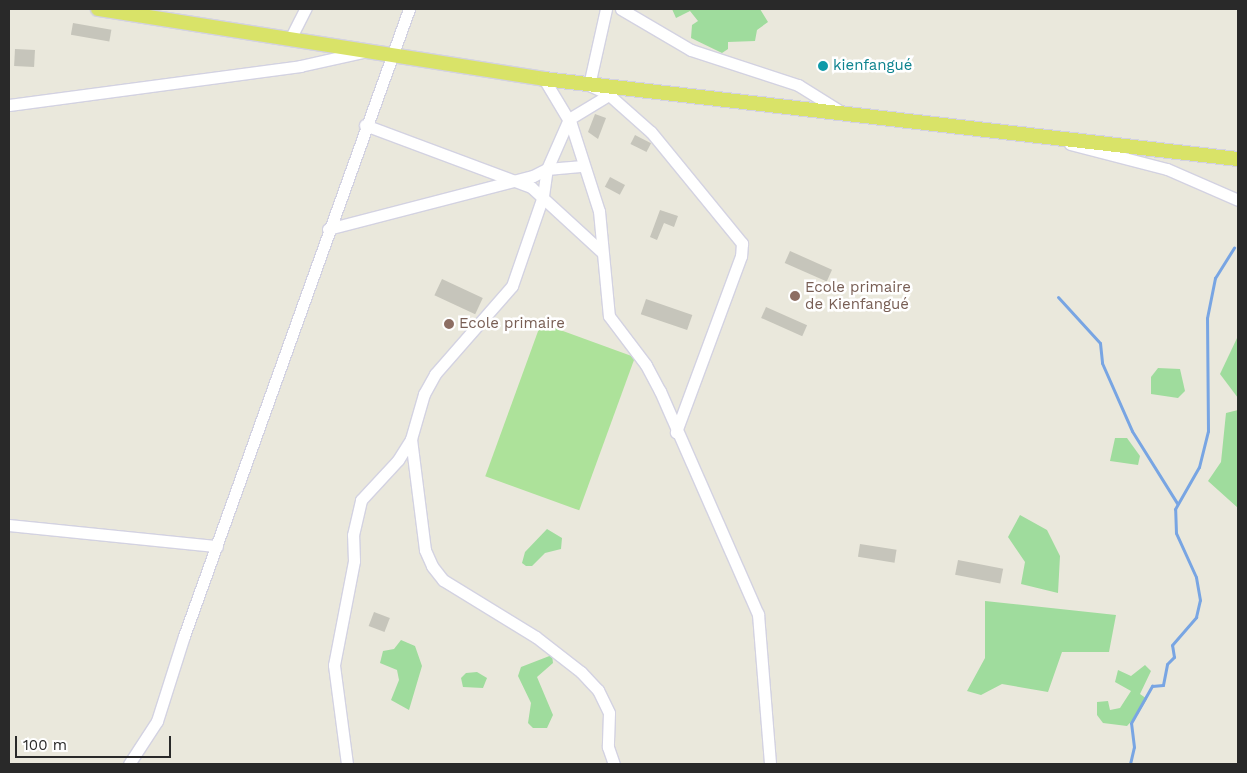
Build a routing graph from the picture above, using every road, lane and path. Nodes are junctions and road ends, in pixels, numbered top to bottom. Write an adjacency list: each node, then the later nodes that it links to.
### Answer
1 (98, 9): 6 (main road)
2 (306, 9): 6 (street)
3 (409, 9): 8 (street)
4 (606, 9): 10 (street)
5 (621, 9): 14 (street)
6 (290, 39): 7 (main road)
7 (371, 50): 8 (main road); 13 (street)
8 (391, 54): 9 (main road); 16 (street)
9 (544, 79): 10 (main road); 15 (street)
10 (589, 85): 11 (main road); 12 (street)
11 (624, 89): 12 (street); 14 (main road)
12 (608, 94): 15 (street); 26 (street)
13 (9, 105)
14 (840, 110): 17 (main road)
15 (569, 119): 19 (street); 20 (street)
16 (365, 125): 21 (street); 24 (street)
17 (1049, 138): 18 (main road); 23 (street)
18 (1238, 159)
19 (583, 166): 20 (street); 25 (street)
20 (547, 169): 21 (street); 22 (street)
21 (515, 182): 22 (street); 24 (street)
22 (543, 196): 25 (street); 27 (street)
23 (1238, 200)
24 (328, 230): 29 (street)
25 (602, 252): 26 (street)
26 (676, 432): 33 (street)
27 (411, 439): 31 (street); 32 (street)
28 (9, 525): 29 (street)
29 (217, 546): 30 (street)
30 (129, 764)
31 (347, 764)
32 (614, 764)
33 (770, 764)

